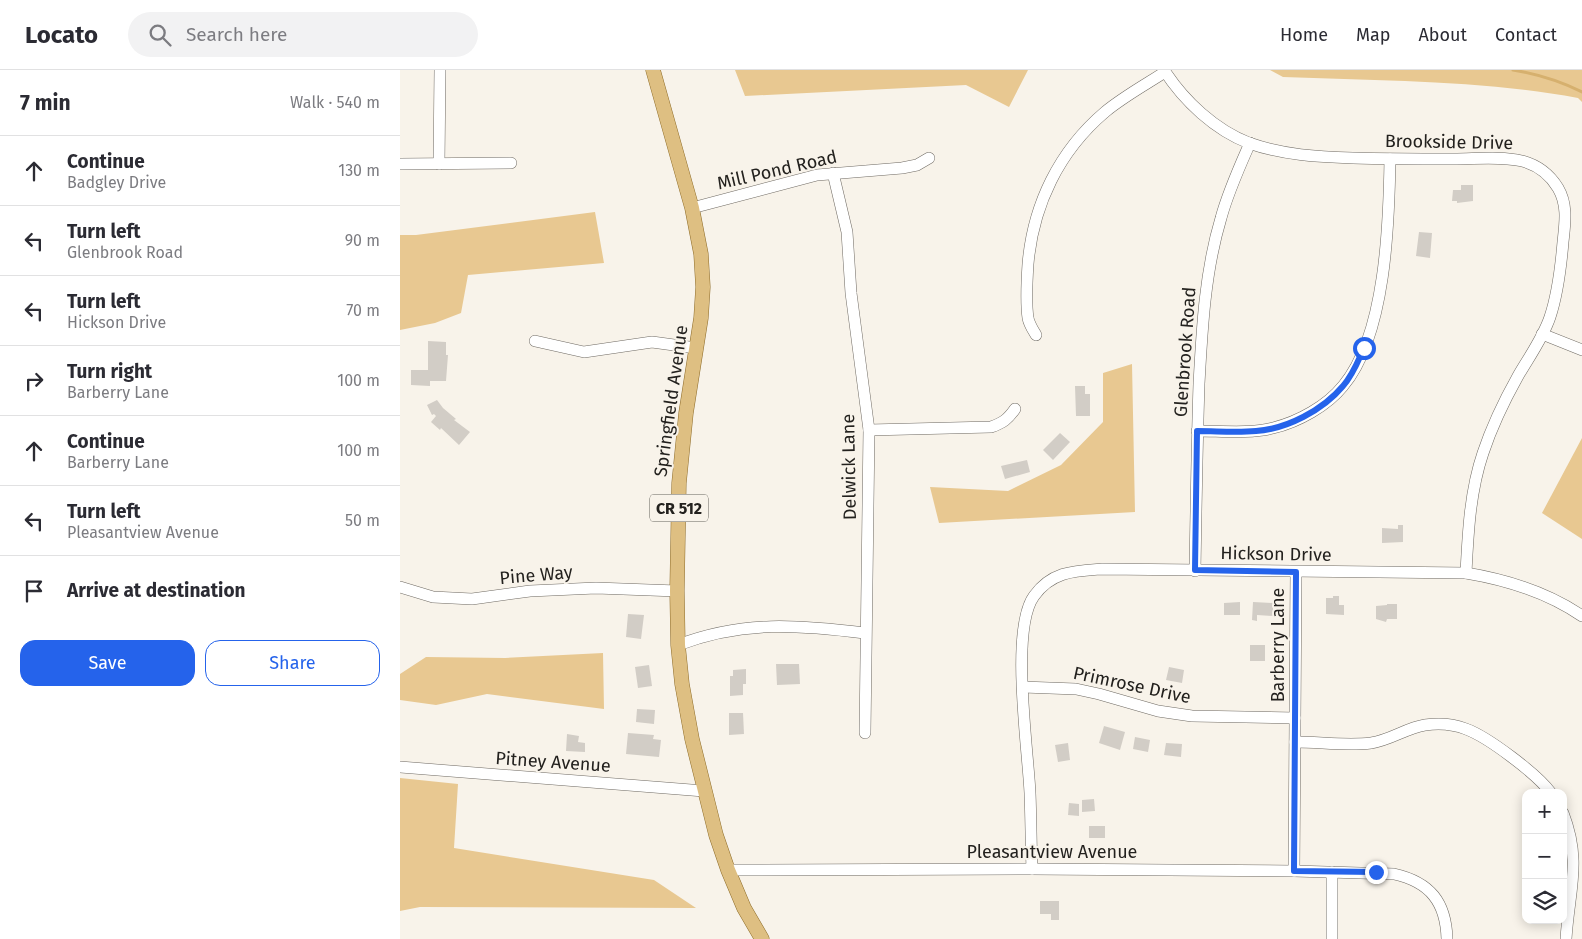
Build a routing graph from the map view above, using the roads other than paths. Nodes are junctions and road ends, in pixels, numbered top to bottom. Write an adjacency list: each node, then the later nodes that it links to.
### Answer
1 (440, 70): 9 (street)
2 (653, 70): 11 (main road, Springfield Avenue / CR 512)
3 (1165, 71): 4 (street, Brookside Drive); 13 (street)
4 (1250, 143): 6 (street, Brookside Drive); 19 (street, Glenbrook Road)
5 (929, 158): 10 (street, Mill Pond Road)
6 (1390, 159): 12 (street, Brookside Drive); 19 (street)
7 (511, 163): 9 (street)
8 (400, 164): 9 (street)
9 (438, 164)
10 (833, 173): 11 (street, Mill Pond Road); 18 (street, Delwick Lane)
11 (692, 208): 15 (main road, Springfield Avenue / CR 512)
12 (1542, 334): 16 (street); 22 (street, Brookside Drive)
13 (1036, 335)
14 (535, 341): 15 (street)
15 (696, 348): 24 (main road, Springfield Avenue / CR 512)
16 (1582, 350)
17 (1015, 408): 18 (street)
18 (869, 430): 26 (street, Delwick Lane)
19 (1197, 431): 20 (street, Glenbrook Road)
20 (1195, 570): 21 (street, Hickson Drive); 28 (street, Hickson Drive)
21 (1296, 572): 22 (street, Hickson Drive); 29 (street, Barberry Lane)
22 (1466, 573): 25 (street, Hickson Drive)
23 (400, 587): 24 (street, Pine Way)
24 (677, 591): 27 (main road, Springfield Avenue / CR 512)
25 (1582, 616)
26 (866, 633): 27 (street); 30 (street, Delwick Lane)
27 (678, 644): 34 (main road, Springfield Avenue / CR 512)
28 (1023, 686): 29 (street, Primrose Drive); 36 (street, Hickson Drive)
29 (1295, 718): 31 (street, Barberry Lane)
30 (866, 733)
31 (1295, 742): 33 (street); 38 (street)
32 (400, 767): 34 (street, Pitney Avenue)
33 (1548, 789)
34 (704, 791): 37 (main road, Springfield Avenue / CR 512)
35 (1567, 823): 43 (street)
36 (1032, 869): 37 (street, Pleasantview Avenue); 38 (street, Pleasantview Avenue)
37 (728, 870): 40 (main road, Springfield Avenue / CR 512)
38 (1294, 871): 39 (street, Pleasantview Avenue)
39 (1332, 872): 41 (street); 42 (street, Pleasantview Avenue)
40 (762, 939)
41 (1332, 939)
42 (1447, 939)
43 (1566, 939)

